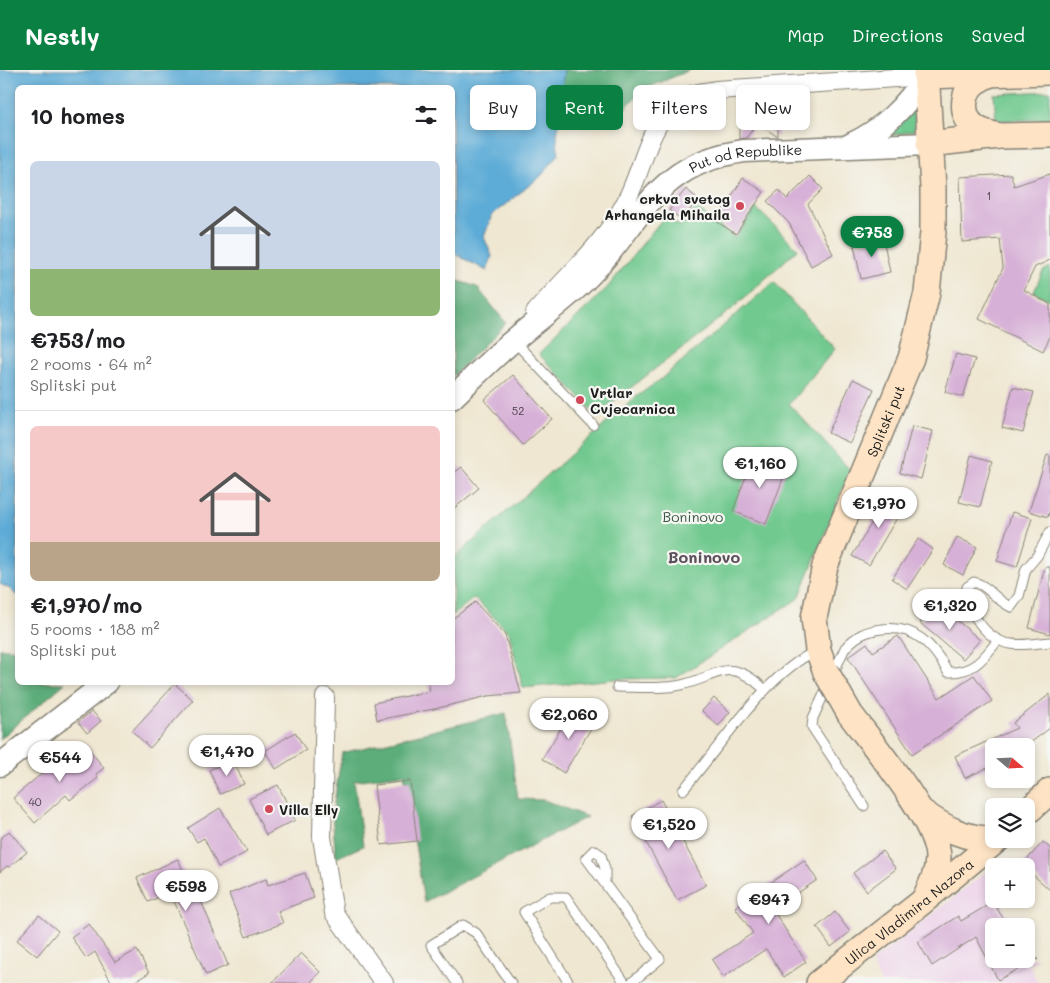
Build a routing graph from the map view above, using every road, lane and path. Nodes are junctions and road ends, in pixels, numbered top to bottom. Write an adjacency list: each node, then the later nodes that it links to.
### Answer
1 (1050, 72): 3 (main road)
2 (926, 73): 3 (main road); 6 (main road, Splitski put); 7 (street); 8 (street)
3 (992, 73): 5 (main road)
4 (1050, 135): 5 (main road, Put od Republike)
5 (999, 136): 6 (main road, Put od Republike)
6 (930, 144): 7 (street, Put od Republike); 14 (main road, Splitski put)
7 (847, 147): 8 (street, Put od Republike)
8 (514, 340): 9 (street, Put od Republike); 10 (lane)
9 (455, 395)
10 (593, 425)
11 (1050, 532): 12 (lane)
12 (998, 640): 13 (lane); 23 (lane)
13 (1050, 642)
14 (822, 661): 17 (lane); 24 (main road, Splitski put, bridge)
15 (103, 685): 19 (street)
16 (617, 687): 17 (lane)
17 (765, 690): 20 (lane)
18 (325, 697): 29 (street)
19 (0, 765)
20 (683, 790)
21 (1050, 791): 22 (main road)
22 (1035, 805)
23 (864, 806)
24 (920, 810): 25 (main road, Splitski put); 28 (main road, Splitski put)
25 (985, 839)
26 (986, 848): 28 (main road, Ulica Vladimira Nazora)
27 (605, 884): 34 (lane)
28 (922, 902): 35 (main road, Ulica Vladimira Nazora)
29 (384, 983)
30 (457, 983): 31 (lane)
31 (511, 983)
32 (569, 983): 33 (lane)
33 (625, 983)
34 (631, 983)
35 (819, 983)

